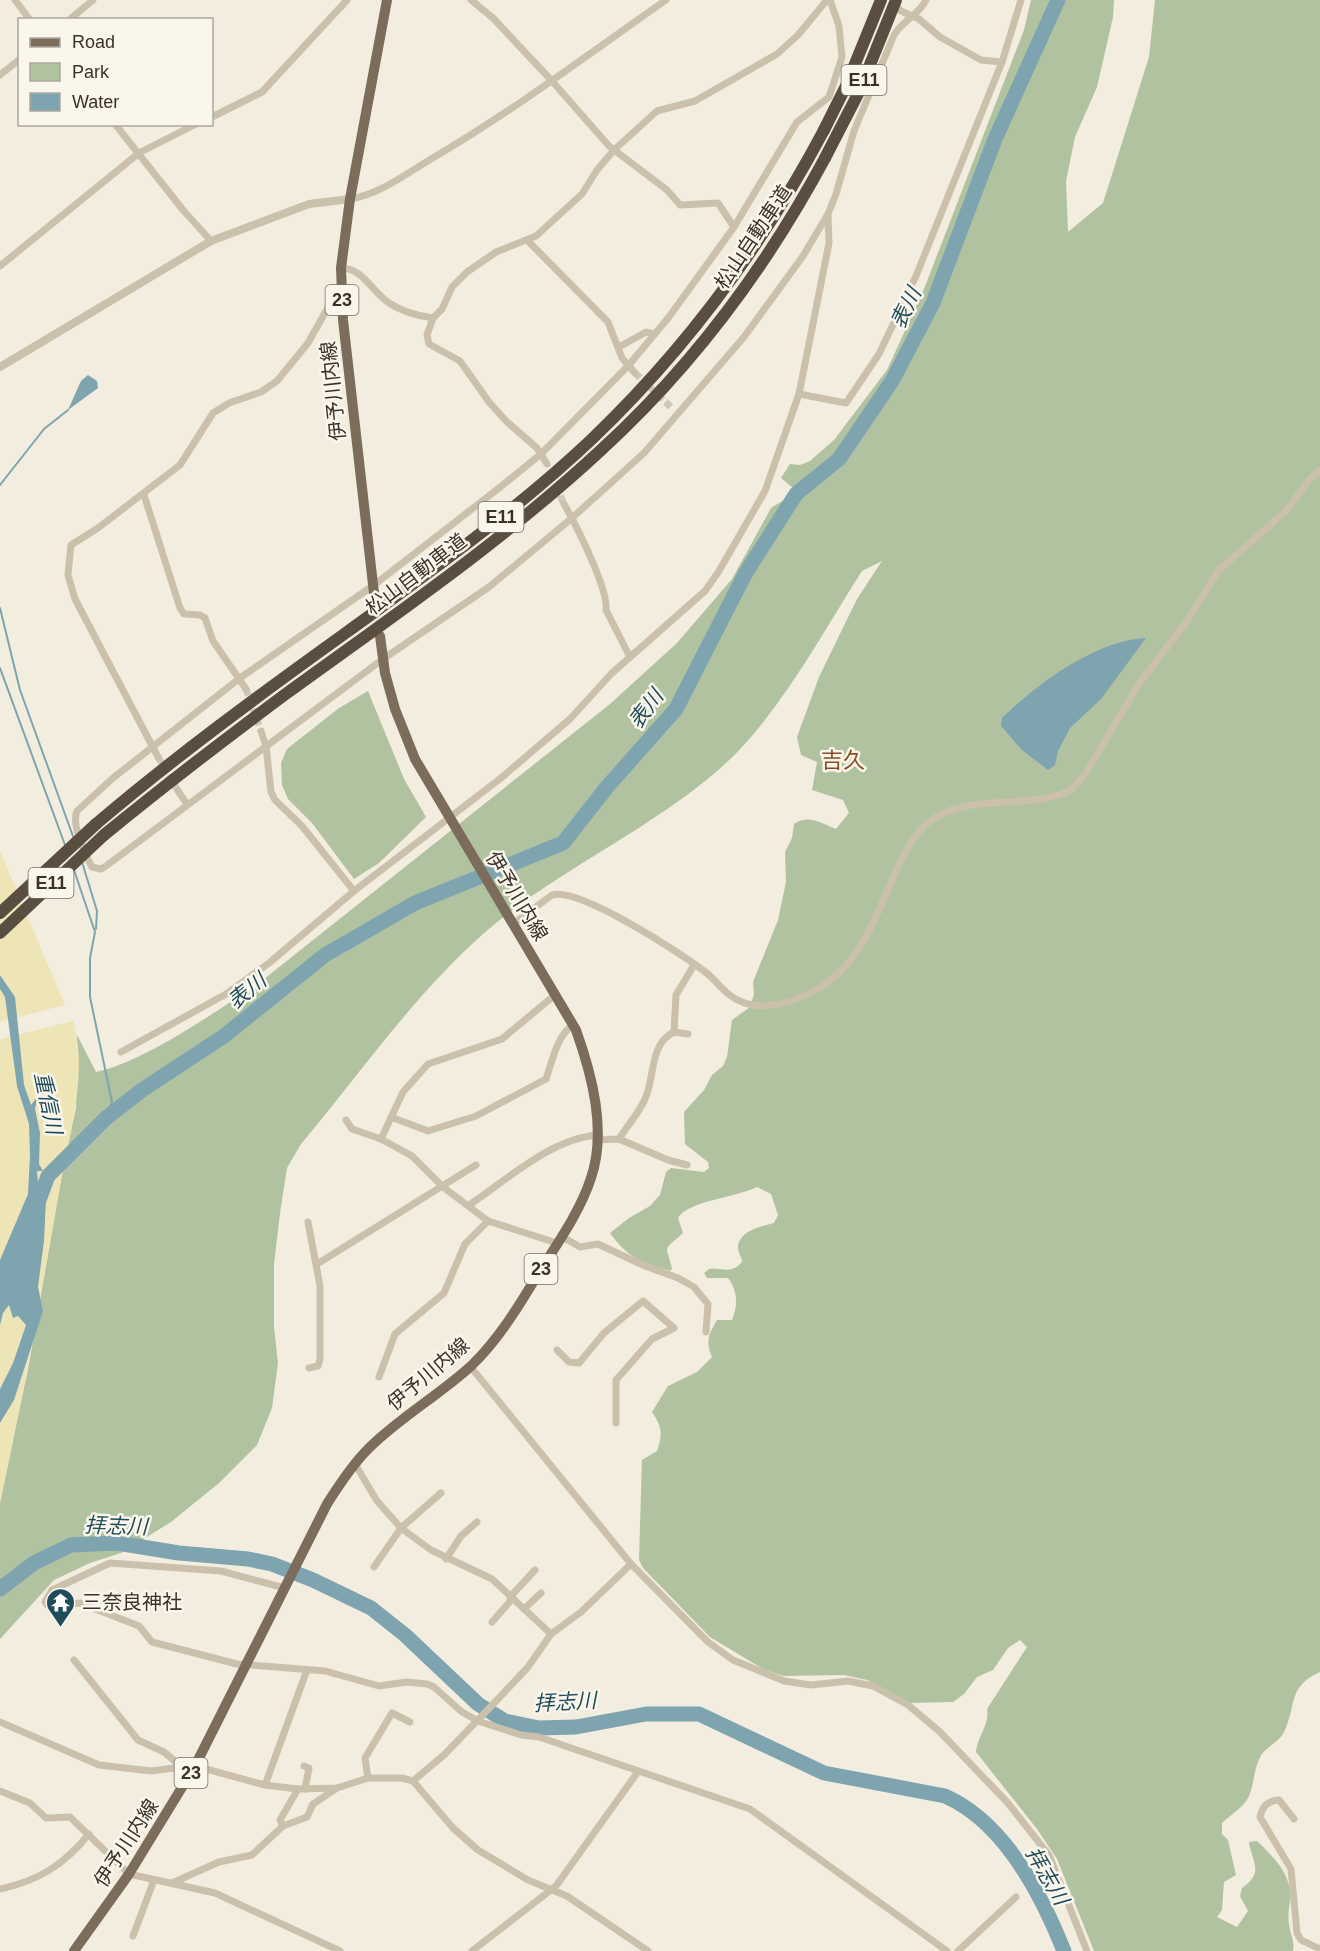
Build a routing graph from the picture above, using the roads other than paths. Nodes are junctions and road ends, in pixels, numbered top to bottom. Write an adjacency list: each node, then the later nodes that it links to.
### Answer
1 (15, 0): 14 (street)
2 (93, 0): 15 (street)
3 (347, 0): 21 (street)
4 (387, 0): 27 (main road, 伊予川内線 / 23)
5 (471, 0): 19 (street)
6 (666, 0): 19 (street)
7 (829, 0): 20 (street); 25 (street)
8 (881, 0): 65 (highway, 松山自動車道 / E11, bridge)
9 (890, 0): 13 (street)
10 (896, 0): 67 (highway, 松山自動車道 / E11, bridge)
11 (926, 0): 13 (street)
12 (1021, 0): 17 (street)
13 (910, 16): 17 (street); 24 (street)
14 (28, 18)
15 (71, 18)
16 (18, 61): 18 (street)
17 (1002, 62): 41 (street)
18 (0, 75)
19 (552, 81): 25 (street); 27 (street)
20 (829, 97): 24 (street); 29 (street)
21 (213, 116)
22 (117, 126): 26 (street)
23 (192, 126): 26 (street)
24 (854, 131): 28 (street)
25 (614, 150): 29 (street); 31 (street)
26 (139, 153): 30 (street); 32 (street)
27 (350, 199): 30 (street); 33 (main road, 伊予川内線 / 23)
28 (828, 214): 41 (street); 43 (street)
29 (734, 227): 36 (street)
30 (211, 241): 39 (street)
31 (528, 241): 35 (street); 37 (street)
32 (0, 266)
33 (341, 268): 34 (main road, 伊予川内線 / 23); 35 (street)
34 (341, 298): 47 (street); 50 (main road, 伊予川内線 / 23)
35 (433, 318): 44 (street)
36 (656, 334): 37 (street); 38 (street)
37 (619, 347): 38 (street)
38 (628, 366): 40 (street); 44 (street)
39 (0, 367)
40 (636, 373)
41 (799, 394): 53 (street)
42 (672, 408): 43 (street)
43 (679, 414): 49 (street)
44 (541, 454): 45 (street); 50 (street)
45 (547, 464)
46 (1320, 470): 68 (street)
47 (144, 495): 55 (street); 58 (street)
48 (564, 504): 49 (street)
49 (572, 518): 53 (street); 54 (street)
50 (374, 585): 51 (main road, 伊予川内線 / 23); 55 (street)
51 (375, 602)
52 (380, 636): 54 (main road, 伊予川内線 / 23)
53 (630, 657): 63 (street)
54 (383, 659): 59 (street); 63 (main road, 伊予川内線 / 23)
55 (240, 678): 56 (street); 58 (street)
56 (246, 689)
57 (261, 731): 59 (street)
58 (154, 745): 60 (street); 62 (street)
59 (266, 746): 62 (street); 64 (street)
60 (158, 757)
61 (178, 791): 62 (street)
62 (187, 804)
63 (450, 821): 64 (street); 66 (main road, 伊予川内線 / 23)
64 (354, 891): 73 (street)
65 (0, 913)
66 (511, 922): 68 (street); 69 (main road, 伊予川内線 / 23)
67 (0, 933)
68 (694, 965): 71 (street)
69 (556, 994): 70 (main road, 伊予川内線 / 23); 74 (street)
70 (573, 1025): 74 (street); 76 (main road, 伊予川内線 / 23)
71 (675, 1032): 72 (street); 78 (street)
72 (688, 1034)
73 (121, 1052)
74 (391, 1117): 77 (street)
75 (346, 1120): 77 (street)
76 (596, 1137): 78 (street); 82 (street); 85 (main road, 伊予川内線 / 23)
77 (381, 1139): 81 (street)
78 (619, 1139): 80 (street)
79 (476, 1165): 81 (street)
80 (687, 1165)
81 (443, 1186): 82 (street); 86 (street)
82 (469, 1205): 83 (street)
83 (488, 1221): 85 (street); 91 (street)
84 (308, 1222): 86 (street)
85 (559, 1240): 87 (street); 89 (main road, 伊予川内線 / 23)
86 (317, 1264): 90 (street)
87 (706, 1332)
88 (557, 1350): 92 (street)
89 (470, 1366): 93 (main road, 伊予川内線 / 23); 98 (street)
90 (309, 1368)
91 (379, 1377)
92 (615, 1423)
93 (355, 1464): 96 (street); 101 (main road, 伊予川内線 / 23)
94 (441, 1493): 96 (street)
95 (477, 1522): 97 (street)
96 (401, 1528): 97 (street); 99 (street)
97 (446, 1559): 103 (street)
98 (631, 1564): 106 (street); 139 (street)
99 (374, 1567)
100 (535, 1570): 103 (street)
101 (286, 1586): 108 (main road, 伊予川内線 / 23); 108 (street)
102 (541, 1593): 104 (street)
103 (511, 1598): 104 (street); 105 (street)
104 (524, 1609): 106 (street)
105 (492, 1622)
106 (551, 1634): 110 (street)
107 (74, 1660): 114 (street)
108 (247, 1664): 109 (street); 114 (main road, 伊予川内線 / 23)
109 (307, 1670): 110 (street); 118 (street)
110 (479, 1719): 115 (street); 117 (street)
111 (0, 1722): 114 (street)
112 (410, 1722): 116 (street)
113 (304, 1766): 120 (street)
114 (189, 1768): 118 (street); 125 (main road, 伊予川内線 / 23)
115 (637, 1773): 129 (street); 137 (street)
116 (368, 1778): 117 (street); 119 (street)
117 (413, 1781): 129 (street)
118 (266, 1785): 120 (street)
119 (337, 1788): 120 (street); 123 (street)
120 (301, 1789): 123 (street)
121 (0, 1791): 124 (street)
122 (1294, 1819): 132 (street)
123 (283, 1826): 127 (street)
124 (89, 1834): 125 (street); 128 (street)
125 (129, 1875): 126 (street); 133 (main road, 伊予川内線 / 23)
126 (154, 1880): 127 (street); 131 (street)
127 (172, 1883): 134 (street)
128 (0, 1889)
129 (550, 1890): 135 (street); 136 (street)
130 (1016, 1897): 138 (street)
131 (133, 1936)
132 (1320, 1949)
133 (74, 1951)
134 (340, 1951)
135 (472, 1951)
136 (648, 1951)
137 (947, 1951)
138 (958, 1951)
139 (1087, 1951)

